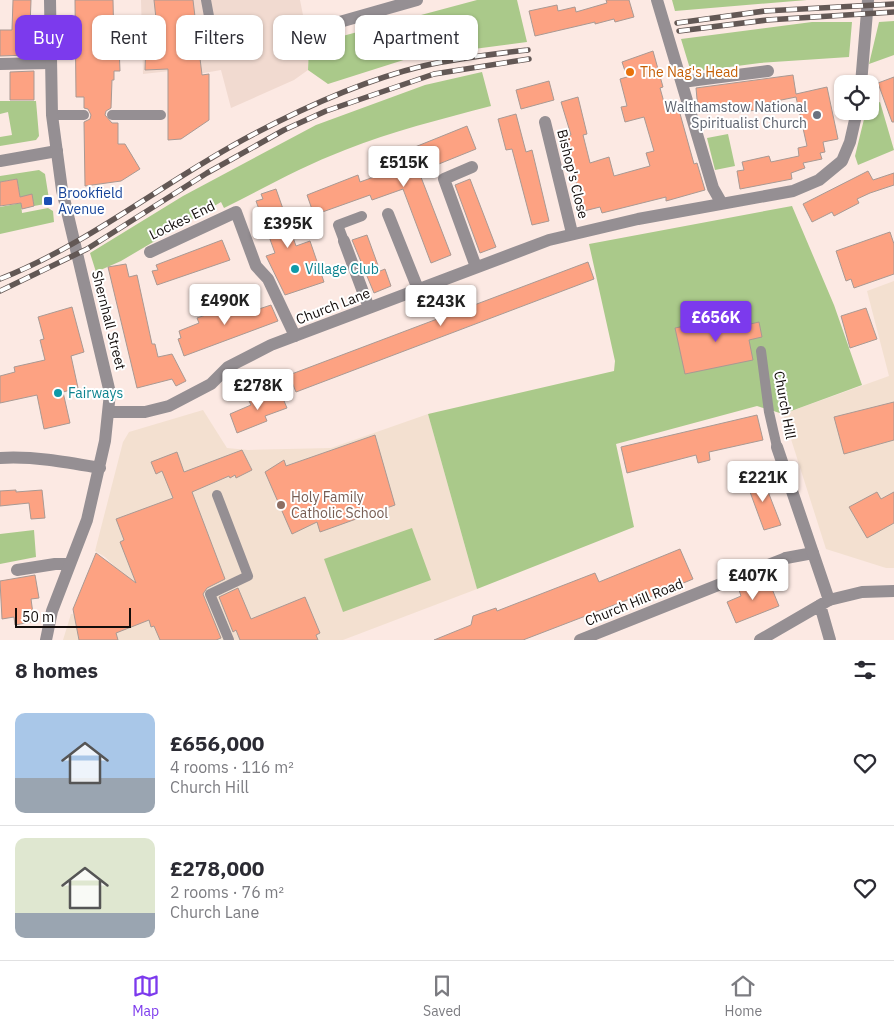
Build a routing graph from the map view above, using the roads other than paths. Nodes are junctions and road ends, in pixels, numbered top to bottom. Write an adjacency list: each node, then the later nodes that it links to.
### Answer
1 (50, 0): 8 (street, Shernhall Street)
2 (206, 0): 6 (lane)
3 (417, 0): 7 (street)
4 (657, 0): 12 (street)
5 (868, 0): 11 (street)
6 (209, 15)
7 (345, 20)
8 (50, 63): 9 (street); 13 (street, Shernhall Street)
9 (0, 64)
10 (768, 71): 12 (street)
11 (862, 75)
12 (682, 82): 22 (street)
13 (52, 115): 14 (lane); 19 (street, Shernhall Street)
14 (84, 115)
15 (112, 115): 16 (lane)
16 (161, 115)
17 (855, 120): 22 (street, Church Lane)
18 (545, 122): 25 (street, Bishop's Close)
19 (57, 151): 20 (street); 33 (street, Shernhall Street)
20 (0, 161)
21 (472, 167): 28 (street)
22 (721, 202): 25 (street, Church Lane)
23 (388, 214): 29 (street)
24 (362, 216): 26 (lane)
25 (572, 233): 28 (street, Church Lane)
26 (344, 241): 30 (street)
27 (150, 252): 31 (street, Lockes End)
28 (476, 267): 29 (street, Church Lane)
29 (418, 289): 30 (street, Church Lane)
30 (369, 308): 31 (street, Church Lane)
31 (295, 336): 33 (street, Church Lane)
32 (761, 351): 34 (lane, Church Hill)
33 (110, 412): 36 (street, Shernhall Street)
34 (777, 446): 38 (street, Church Hill)
35 (0, 458): 36 (street)
36 (100, 468): 39 (street, Shernhall Street)
37 (217, 495): 44 (lane)
38 (813, 553): 42 (street, Church Hill); 45 (street, Church Hill Road)
39 (70, 564): 40 (street); 43 (street, Shernhall Street)
40 (18, 570)
41 (894, 591): 42 (street)
42 (825, 603): 46 (street); 47 (street, Church Hill)
43 (46, 640)
44 (229, 640)
45 (580, 640)
46 (760, 640)
47 (830, 640)

